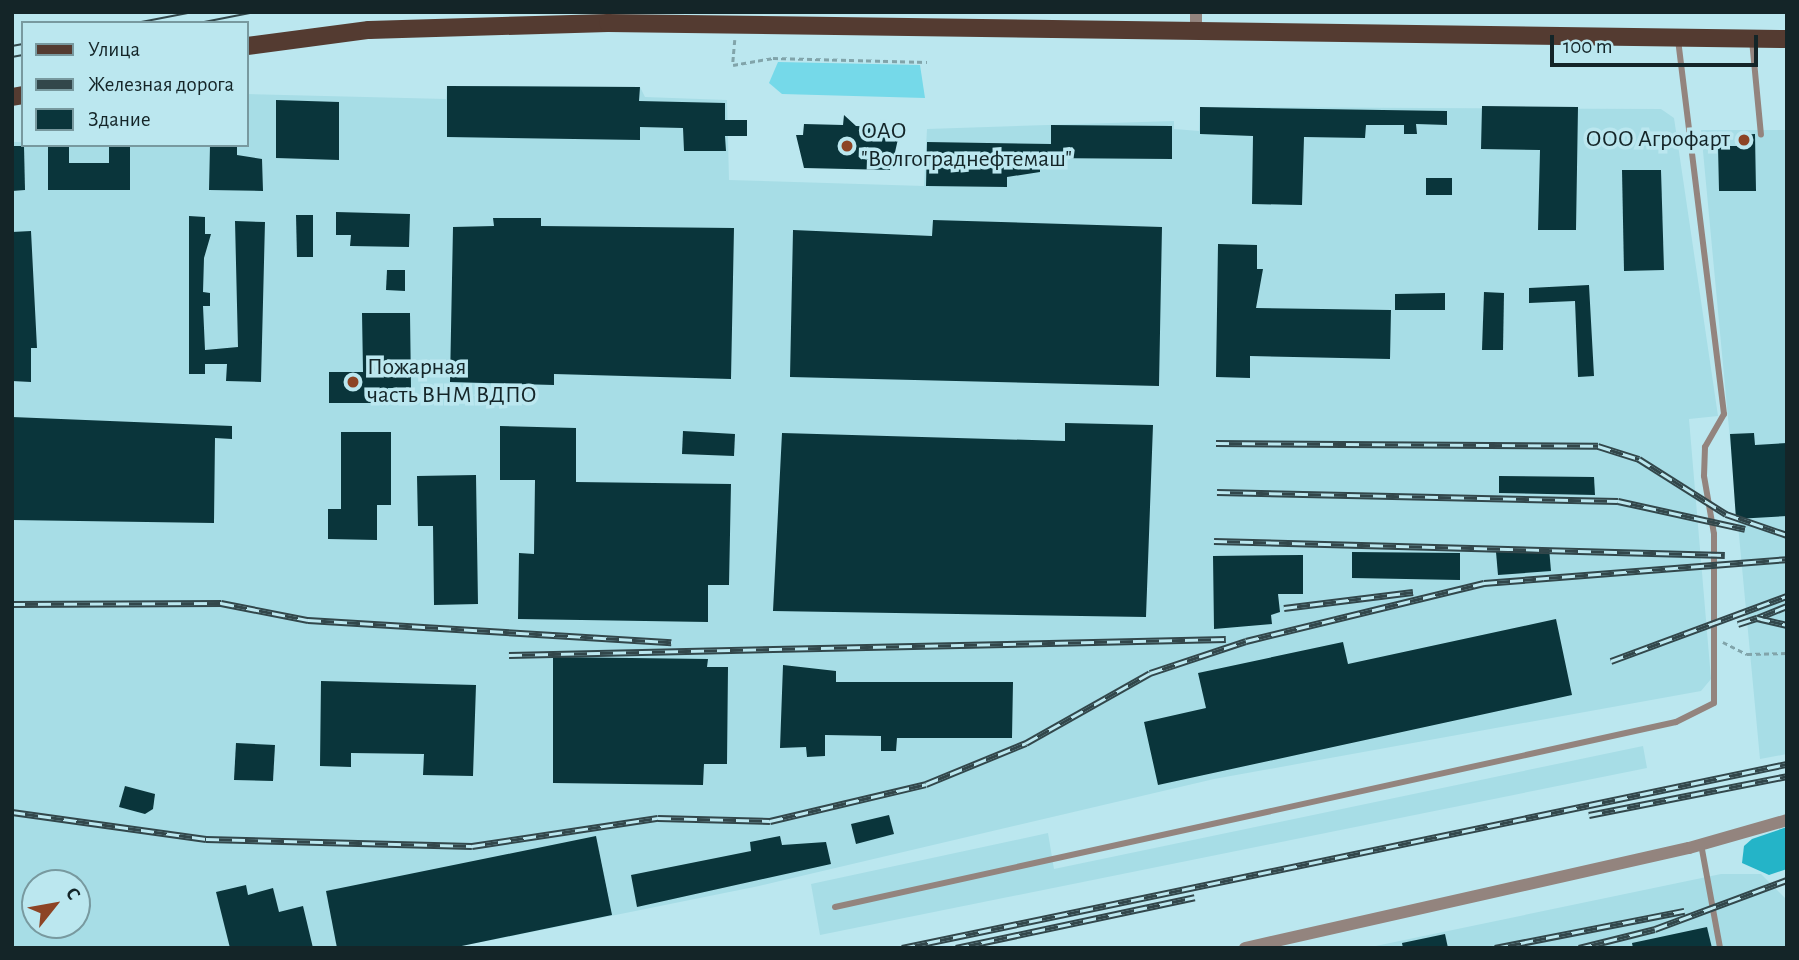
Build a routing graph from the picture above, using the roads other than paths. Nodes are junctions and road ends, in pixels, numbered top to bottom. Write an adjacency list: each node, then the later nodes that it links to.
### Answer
1 (1196, 12): 3 (street)
2 (775, 19): 3 (main road); 7 (main road)
3 (1196, 32): 4 (main road)
4 (1678, 37): 5 (main road); 11 (lane)
5 (1752, 38): 6 (main road); 8 (lane)
6 (1787, 39)
7 (248, 46)
8 (1761, 135)
9 (1787, 820): 10 (street)
10 (1701, 844): 12 (street); 13 (lane)
11 (835, 907)
12 (1245, 948)
13 (1720, 948)

